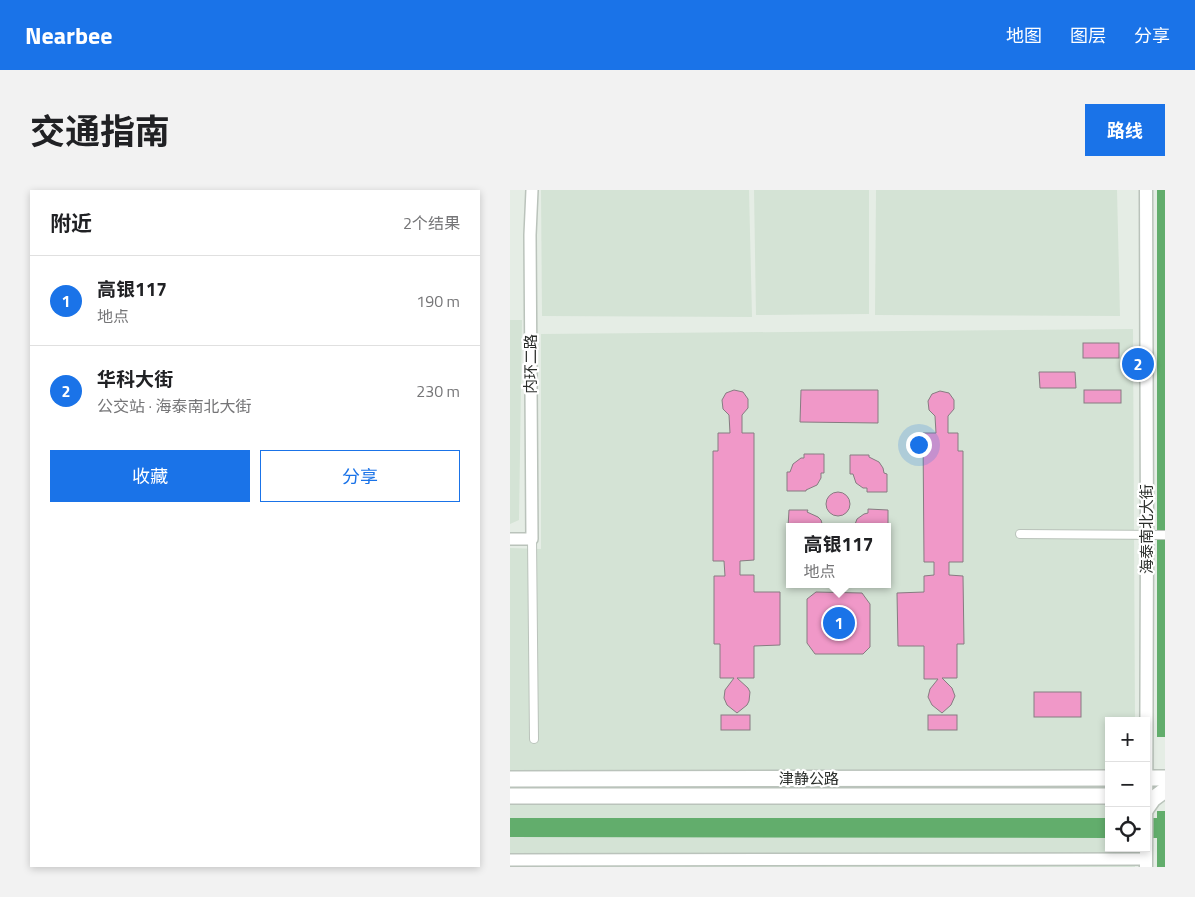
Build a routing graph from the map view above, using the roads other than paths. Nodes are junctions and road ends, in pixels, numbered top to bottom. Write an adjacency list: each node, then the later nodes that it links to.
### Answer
1 (532, 190): 7 (main road, 内环二路)
2 (1146, 190): 4 (main road, 海泰南北大街)
3 (1020, 534): 4 (street)
4 (1150, 535): 5 (street); 9 (main road, 海泰南北大街)
5 (1165, 535)
6 (510, 539): 7 (main road)
7 (532, 539): 8 (street)
8 (534, 738)
9 (1146, 762)
10 (1105, 778): 13 (highway, 津静公路)
11 (1150, 778): 12 (highway)
12 (1165, 778)
13 (510, 779)
14 (1150, 783): 15 (main road, 海泰南北大街)
15 (1158, 794): 18 (highway)
16 (510, 796): 17 (highway, 津静公路)
17 (1105, 796)
18 (1148, 807)
19 (510, 860): 20 (main road)
20 (533, 863): 21 (main road)
21 (1146, 863)

